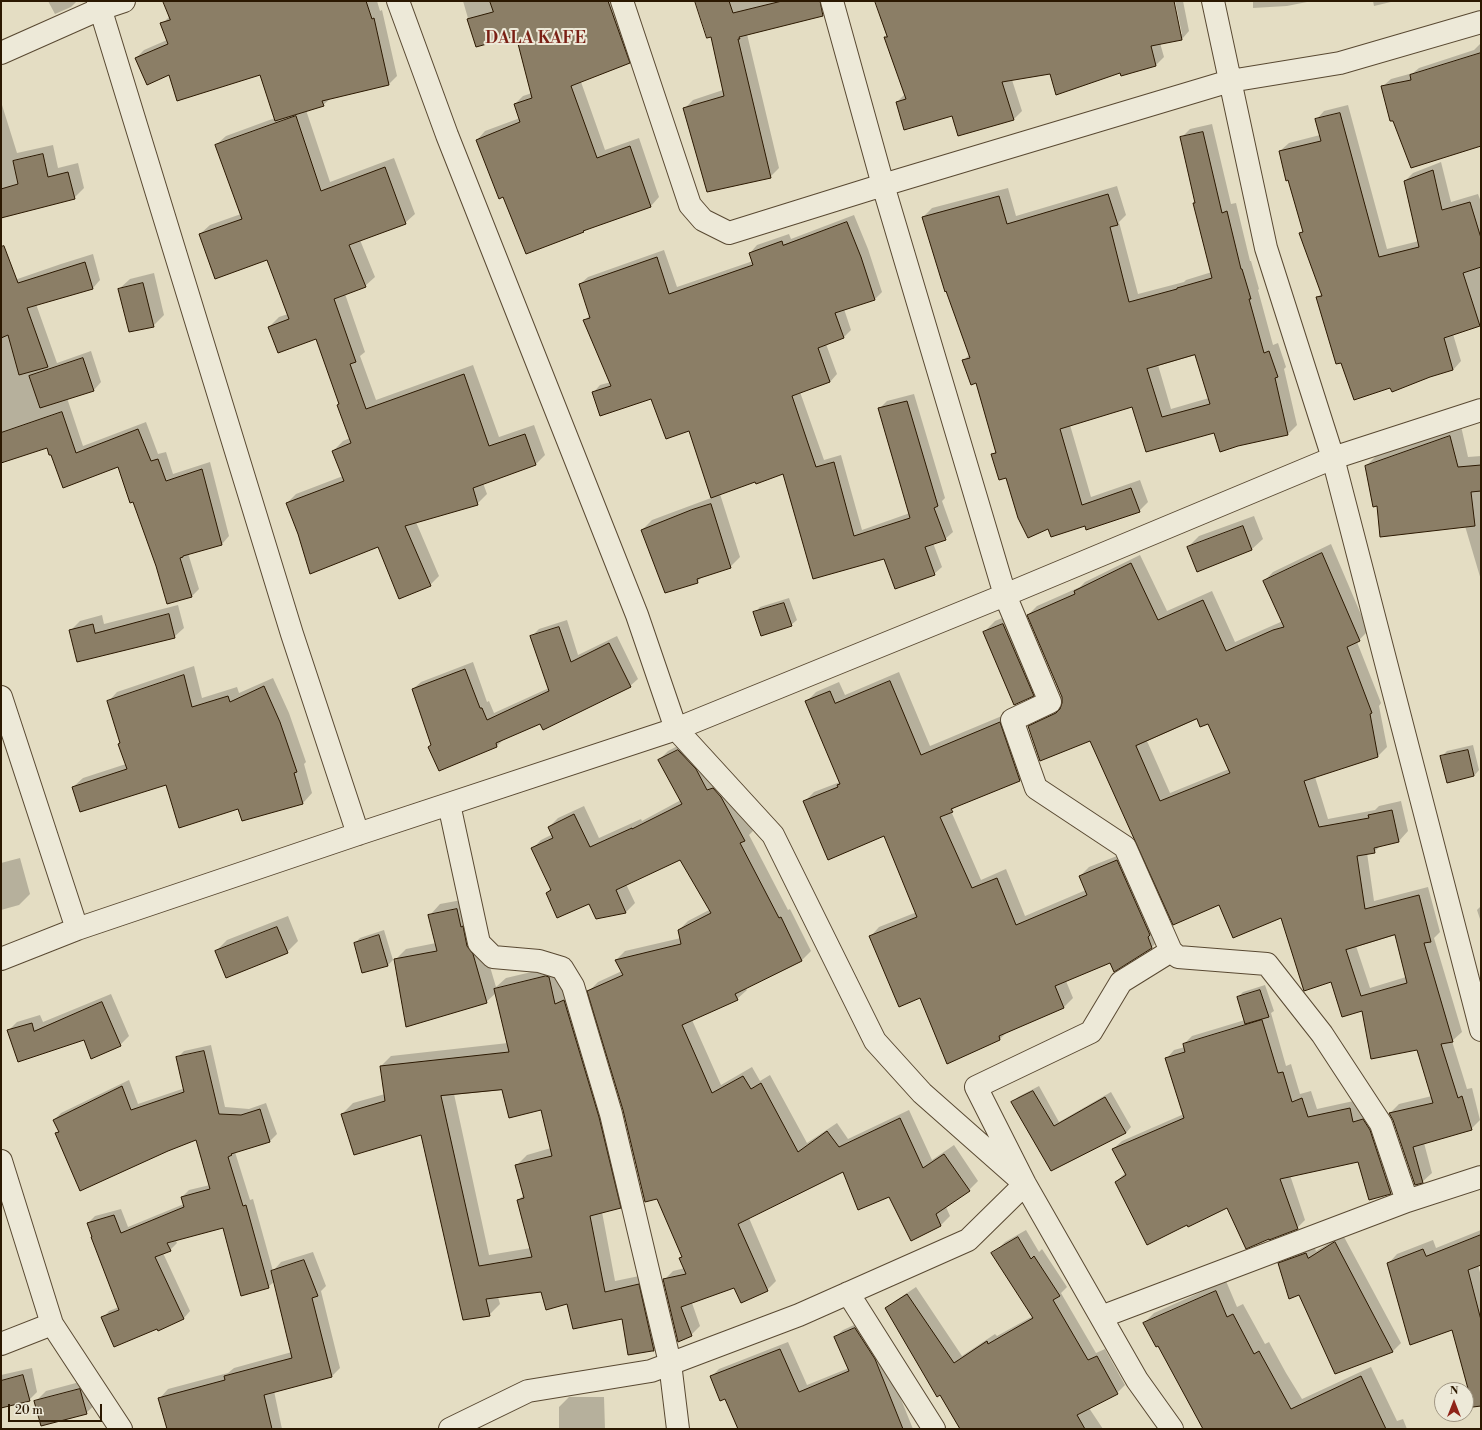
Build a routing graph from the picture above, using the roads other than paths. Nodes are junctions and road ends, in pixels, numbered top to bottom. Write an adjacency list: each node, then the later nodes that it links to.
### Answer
1 (124, 1): 6 (street)
2 (398, 1): 15 (street)
3 (622, 1): 10 (street)
4 (832, 1): 10 (street)
5 (1213, 1): 9 (street)
6 (99, 5): 8 (street); 17 (street)
7 (1481, 22): 9 (street)
8 (1, 53)
9 (1230, 81): 10 (street); 12 (street)
10 (883, 185): 13 (street)
11 (1481, 410): 12 (street)
12 (1333, 458): 13 (street); 21 (street)
13 (1004, 594): 15 (street); 19 (street)
14 (1, 697): 18 (street)
15 (676, 729): 16 (street); 24 (street)
16 (449, 804): 17 (street); 30 (street)
17 (358, 834): 18 (street)
18 (77, 929): 20 (street)
19 (1171, 951): 24 (street); 25 (street)
20 (1, 959)
21 (1481, 1030)
22 (1, 1161): 28 (street)
23 (1481, 1177): 25 (street)
24 (1024, 1184): 26 (street); 27 (street)
25 (1406, 1201): 27 (street)
26 (848, 1293): 30 (street); 34 (street)
27 (1100, 1317): 35 (street)
28 (52, 1324): 29 (street); 31 (street)
29 (1, 1344)
30 (670, 1363): 32 (street); 33 (street)
31 (121, 1429)
32 (450, 1429)
33 (678, 1429)
34 (934, 1429)
35 (1172, 1429)

